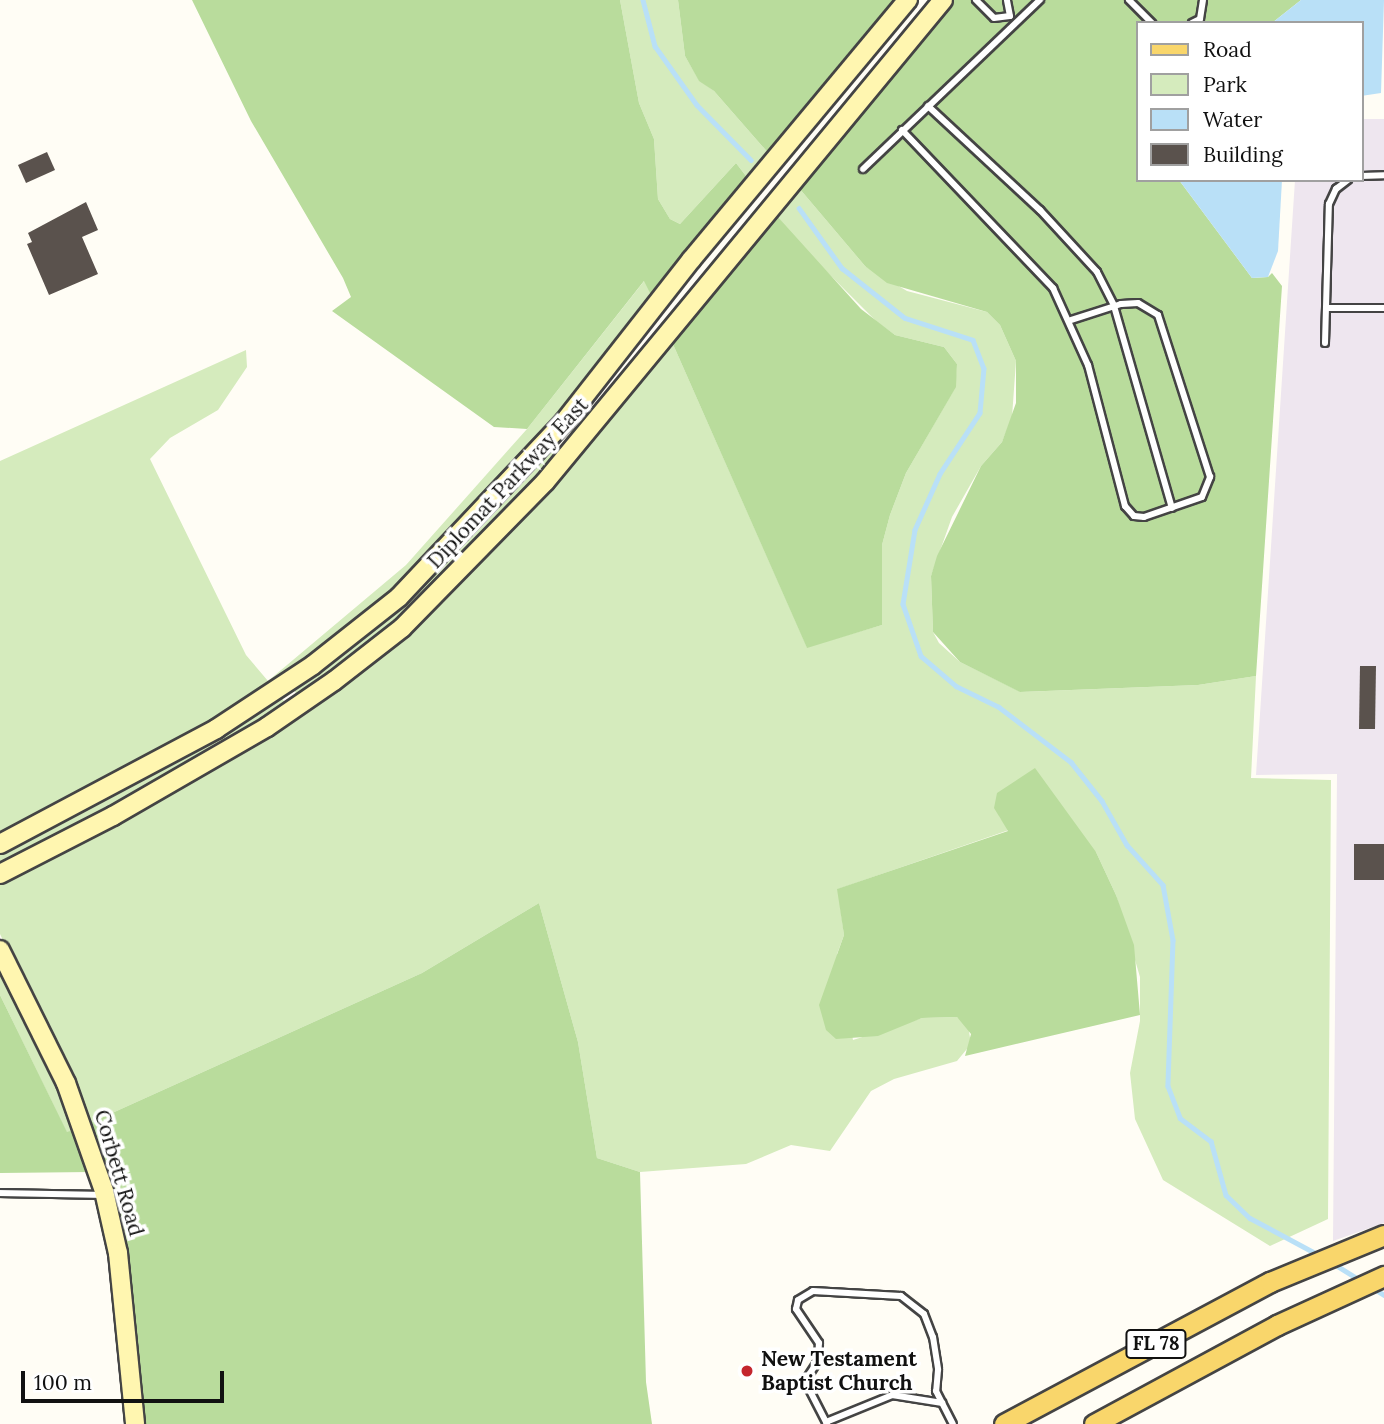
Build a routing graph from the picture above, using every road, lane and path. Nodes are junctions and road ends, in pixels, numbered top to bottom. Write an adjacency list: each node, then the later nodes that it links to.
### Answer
1 (908, 0): 23 (main road, Diplomat Parkway East)
2 (943, 0): 24 (main road, Diplomat Parkway East)
3 (976, 0): 8 (lane)
4 (1007, 0): 8 (lane)
5 (1040, 0): 11 (lane)
6 (1129, 0): 9 (lane)
7 (1203, 0): 10 (lane)
8 (1010, 16): 11 (lane)
9 (1150, 21)
10 (1196, 21)
11 (1018, 24): 12 (lane)
12 (929, 106): 13 (lane); 18 (lane)
13 (902, 130): 14 (lane); 21 (lane)
14 (863, 169)
15 (1384, 175): 16 (lane)
16 (1363, 176)
17 (1346, 182): 19 (lane)
18 (1114, 306): 21 (lane); 25 (lane); 25 (lane)
19 (1326, 308): 20 (lane); 22 (lane)
20 (1384, 308)
21 (1072, 320): 25 (lane)
22 (1325, 343)
23 (555, 432): 24 (main road); 26 (main road, Diplomat Parkway East)
24 (574, 448): 27 (main road, Diplomat Parkway East)
25 (1172, 508)
26 (283, 686): 27 (main road); 28 (main road, Diplomat Parkway East)
27 (296, 707): 29 (main road, Diplomat Parkway East)
28 (0, 844)
29 (0, 874)
30 (0, 950): 32 (main road, Corbett Road)
31 (0, 1193): 32 (lane)
32 (105, 1195): 37 (main road, Corbett Road)
33 (1384, 1235): 39 (main road, FL 78)
34 (1384, 1276): 40 (main road, FL 78)
35 (942, 1403): 36 (lane); 36 (lane); 38 (lane)
36 (826, 1423)
37 (135, 1424)
38 (953, 1424)
39 (1004, 1424)
40 (1094, 1424)

